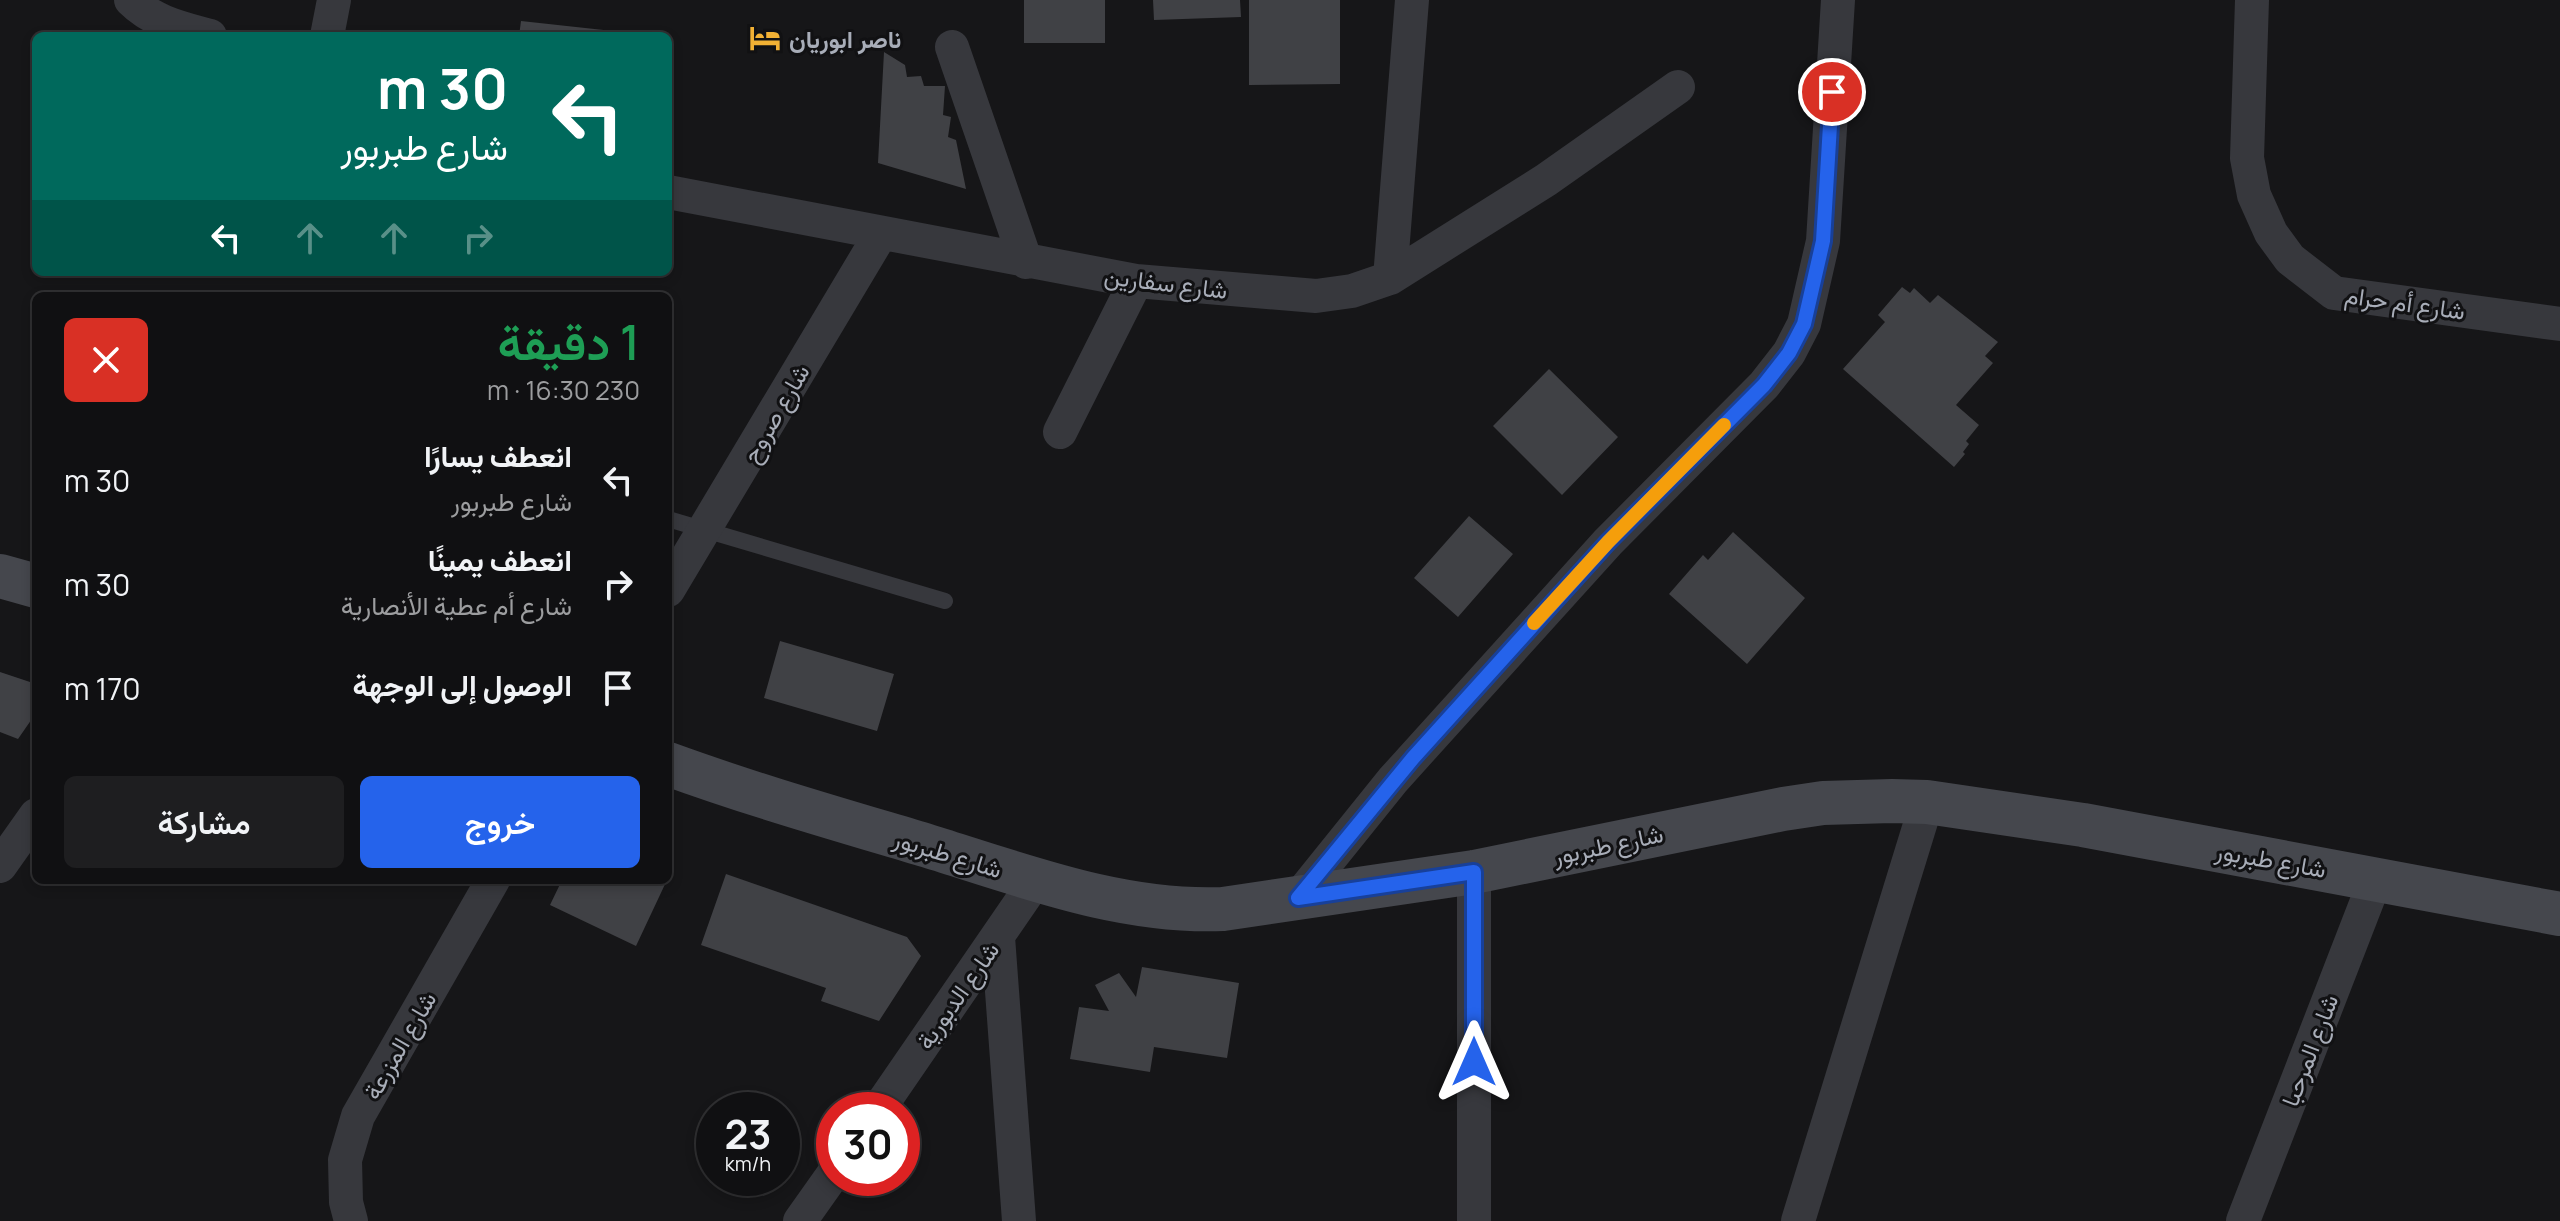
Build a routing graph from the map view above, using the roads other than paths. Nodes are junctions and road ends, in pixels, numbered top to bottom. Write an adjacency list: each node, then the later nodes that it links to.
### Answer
1 (131, 0): 6 (street)
2 (334, 0): 7 (street)
3 (1412, 0): 13 (street)
4 (1838, 0): 31 (street)
5 (2252, 0): 15 (street, شارع أم حرام)
6 (196, 32)
7 (328, 32)
8 (952, 47): 12 (street)
9 (1678, 87): 13 (street, شارع سفارين)
10 (672, 193): 11 (street, شارع سفارين)
11 (880, 235): 12 (street, شارع سفارين); 18 (street, شارع صروح)
12 (1026, 262): 14 (street, شارع سفارين)
13 (1390, 278): 14 (street, شارع سفارين)
14 (1136, 281): 16 (street)
15 (2560, 324)
16 (1060, 432)
17 (672, 520): 18 (lane)
18 (707, 529): 20 (street, شارع صروح); 22 (lane)
19 (0, 576): 21 (street)
20 (672, 584)
21 (32, 585)
22 (945, 601)
23 (672, 765): 29 (street, شارع طبربور)
24 (1927, 802): 27 (street, شارع طبربور); 28 (street, شارع طبربور); 40 (street)
25 (32, 821): 26 (street)
26 (0, 866)
27 (1474, 872): 31 (street, شارع طبربور); 39 (street)
28 (2376, 878): 32 (street, شارع طبربور); 41 (street, شارع المرحبا)
29 (1036, 880): 31 (street, شارع طبربور); 33 (street, شارع الدبورية)
30 (491, 884): 36 (street, شارع المزرعة)
31 (1298, 898)
32 (2560, 914)
33 (998, 937): 34 (street, شارع الدبورية); 38 (street)
34 (890, 1092)
35 (818, 1196): 37 (street)
36 (351, 1221)
37 (800, 1221)
38 (1019, 1221)
39 (1474, 1221)
40 (1798, 1221)
41 (2243, 1221)

